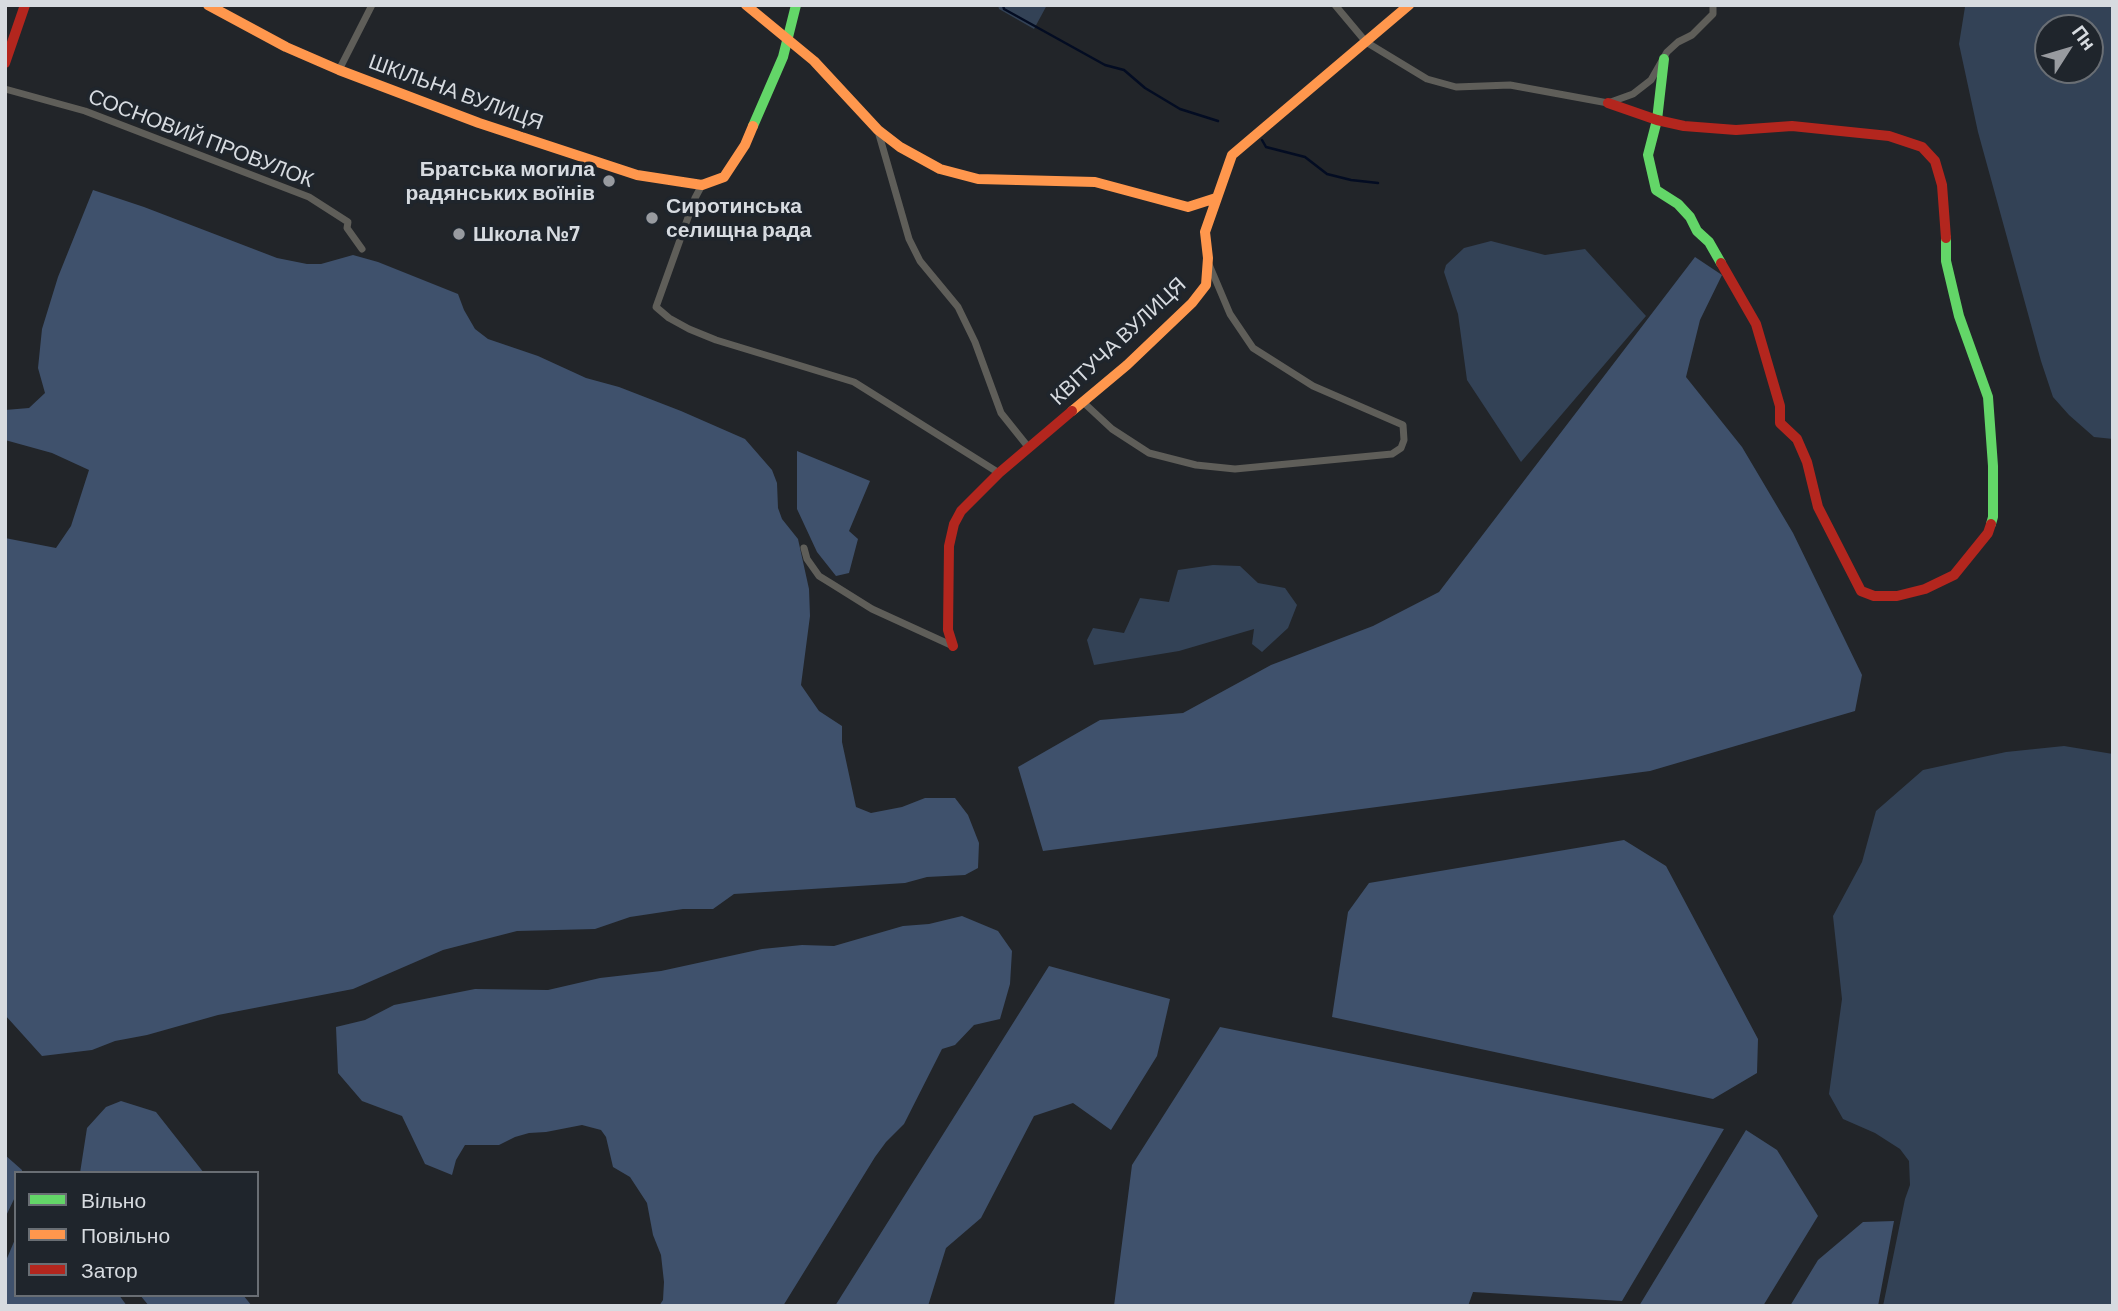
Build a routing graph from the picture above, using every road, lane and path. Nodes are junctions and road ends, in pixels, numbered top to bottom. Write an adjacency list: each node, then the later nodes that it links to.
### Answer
1 (25, 5): 12 (street)
2 (208, 5): 13 (street, ШКІЛЬНА ВУЛИЦЯ)
3 (372, 5): 13 (street)
4 (746, 5): 9 (street)
5 (796, 5): 9 (street)
6 (1335, 5): 10 (street)
7 (1409, 5): 10 (street, КВІТУЧА ВУЛИЦЯ)
8 (1713, 5): 11 (street)
9 (787, 40): 17 (street); 18 (street)
10 (1366, 42): 15 (street); 19 (street, КВІТУЧА ВУЛИЦЯ)
11 (1664, 59): 15 (street); 16 (street)
12 (5, 63)
13 (339, 70): 18 (street, ШКІЛЬНА ВУЛИЦЯ)
14 (5, 89): 20 (street, СОСНОВИЙ ПРОВУЛОК)
15 (1608, 103): 16 (street)
16 (1657, 120): 16 (street)
17 (878, 130): 19 (street); 23 (street)
18 (702, 185): 24 (street)
19 (1216, 198): 21 (street, КВІТУЧА ВУЛИЦЯ)
20 (362, 249)
21 (1208, 261): 22 (street, КВІТУЧА ВУЛИЦЯ); 22 (street)
22 (1083, 402): 23 (street, КВІТУЧА ВУЛИЦЯ)
23 (1029, 448): 24 (street, КВІТУЧА ВУЛИЦЯ)
24 (999, 473): 26 (street, КВІТУЧА ВУЛИЦЯ)
25 (804, 548): 26 (street)
26 (953, 646)

